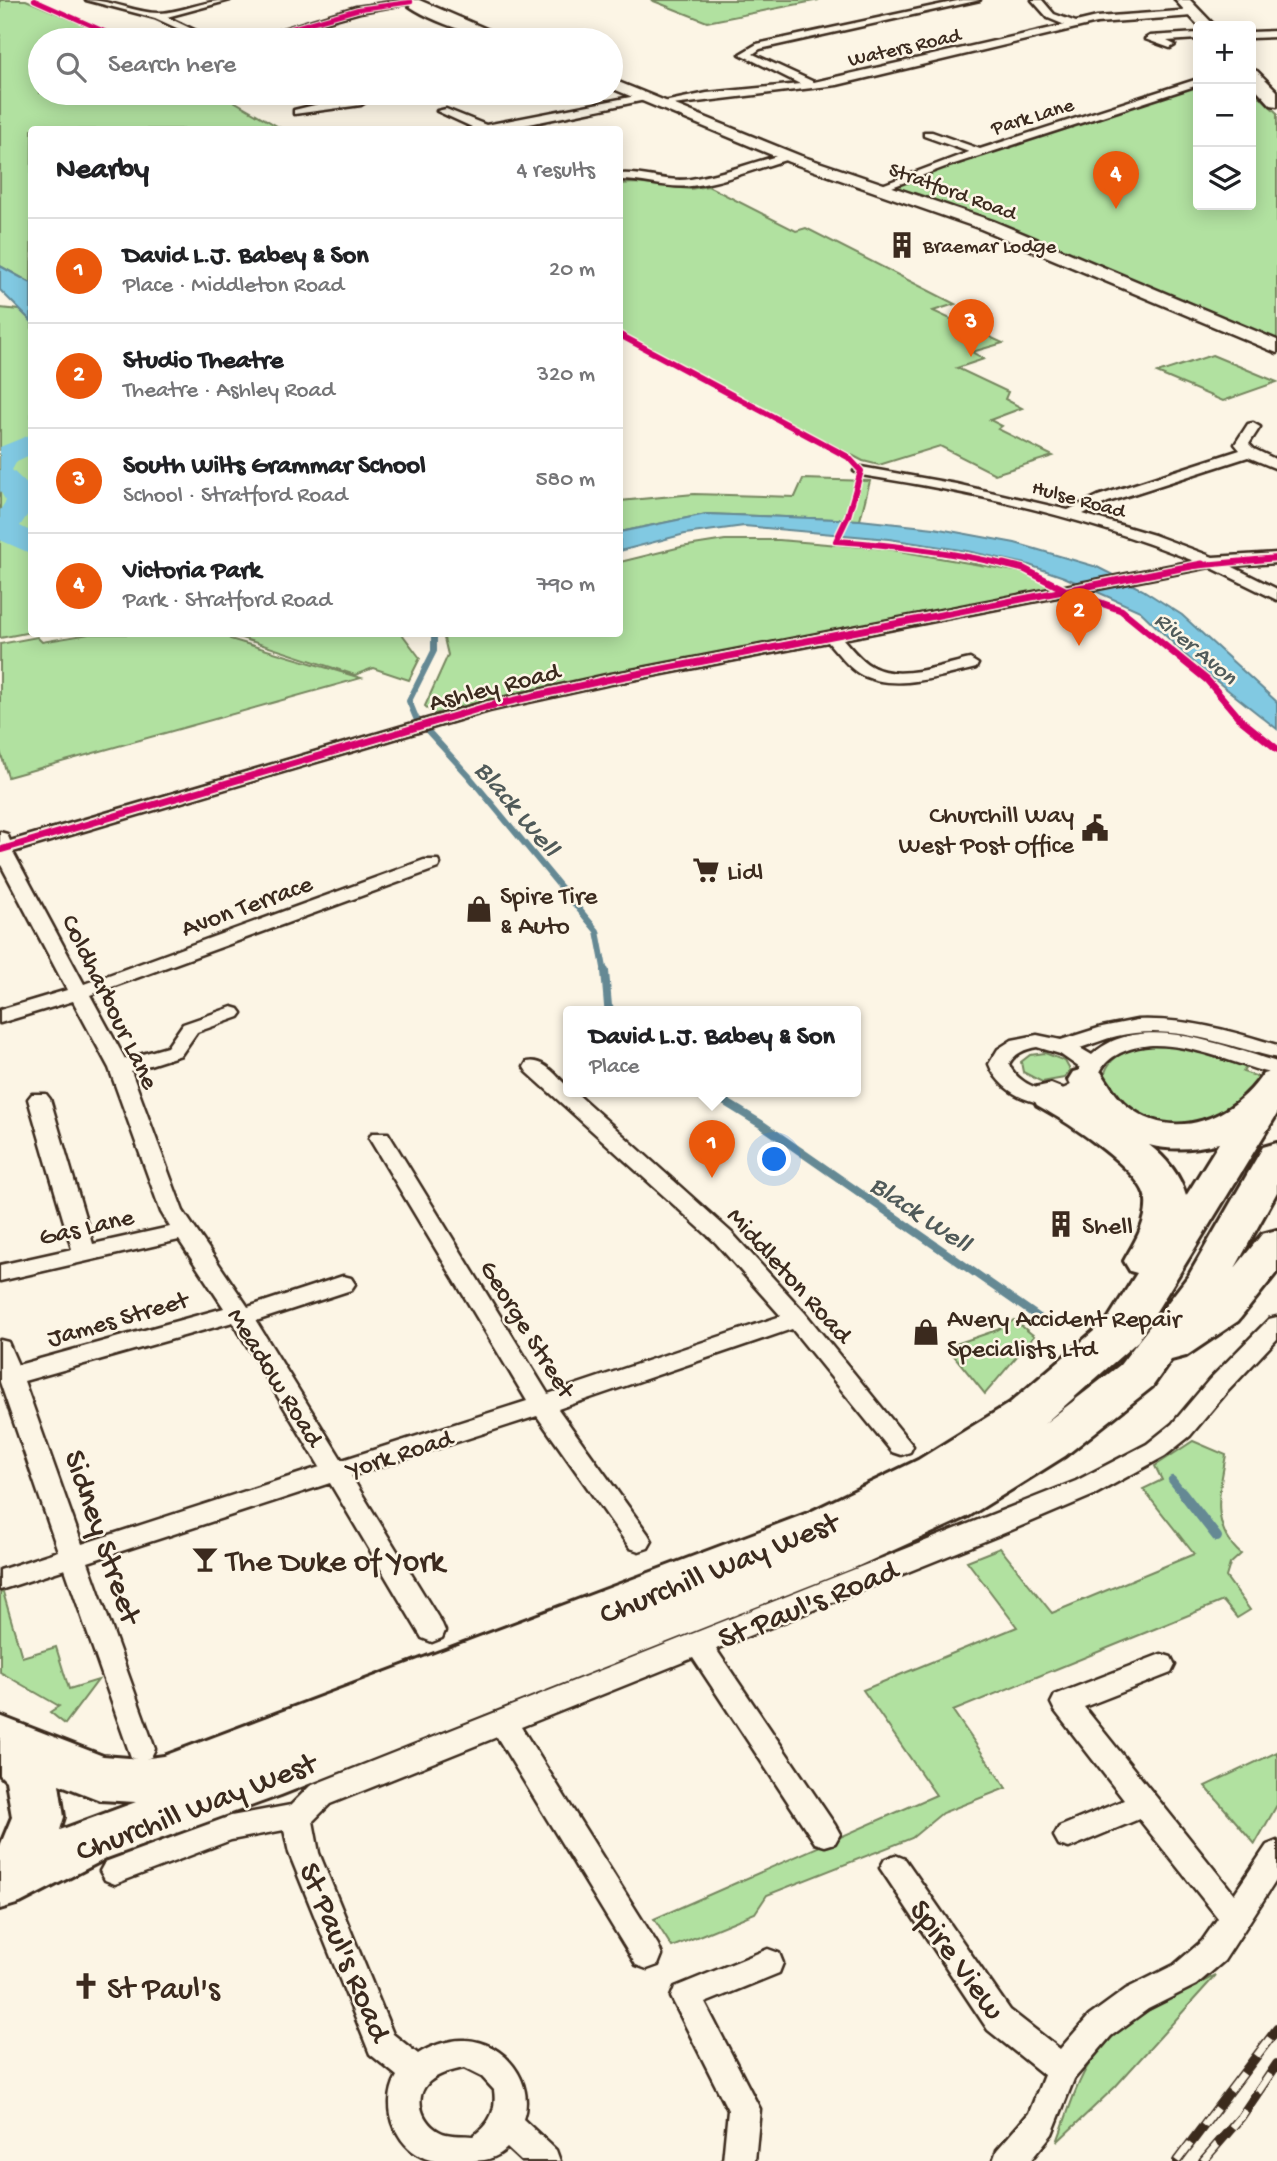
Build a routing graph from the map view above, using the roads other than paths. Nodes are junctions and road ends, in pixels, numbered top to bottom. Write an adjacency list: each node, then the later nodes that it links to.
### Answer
1 (91, 0): 8 (street)
2 (225, 0): 8 (street)
3 (975, 0): 21 (street)
4 (1037, 0): 10 (street)
5 (1182, 0): 7 (main road)
6 (410, 1): 11 (street); 14 (street)
7 (1193, 13): 9 (main road); 10 (street, Waters Road)
8 (158, 16): 12 (street)
9 (1202, 21)
10 (1075, 25): 21 (street, Waters Road)
11 (296, 27): 13 (street)
12 (184, 28)
13 (293, 28)
14 (476, 28)
15 (1277, 34): 16 (street)
16 (1256, 35)
17 (1193, 36): 18 (street)
18 (1170, 45)
19 (1256, 79): 24 (main road)
20 (1193, 84): 34 (street, Park Lane)
21 (813, 86): 26 (street, Waters Road)
22 (623, 88): 23 (street, Stratford Road)
23 (646, 97): 25 (street); 26 (street, Stratford Road)
24 (1277, 101)
25 (623, 102)
26 (664, 103): 35 (street, Stratford Road)
27 (331, 105): 30 (street)
28 (607, 105): 32 (street)
29 (442, 111): 31 (street)
30 (298, 112)
31 (472, 126)
32 (499, 126)
33 (928, 134): 34 (street)
34 (978, 152): 37 (street, Park Lane)
35 (788, 156): 36 (street); 37 (street, Stratford Road)
36 (623, 177)
37 (880, 188): 38 (street, Stratford Road)
38 (1277, 347)
39 (1253, 427): 40 (street)
40 (1249, 452): 41 (street); 43 (street)
41 (1277, 465)
42 (861, 471): 43 (street, Hulse Road)
43 (1070, 515): 45 (street, Hulse Road)
44 (1277, 558): 45 (street)
45 (1213, 562): 46 (street, Hulse Road); 47 (street, Ashley Road)
46 (1277, 595)
47 (833, 638): 48 (street); 49 (street, Ashley Road)
48 (970, 664)
49 (1, 845): 51 (street, Coldharbour Lane)
50 (431, 864): 51 (street, Avon Terrace)
51 (78, 993): 53 (street, Avon Terrace); 56 (street, Coldharbour Lane)
52 (232, 1013): 56 (street)
53 (0, 1017)
54 (1063, 1046): 57 (street); 58 (street); 60 (street)
55 (534, 1067): 59 (street, Middleton Road)
56 (119, 1068): 65 (street, Coldharbour Lane)
57 (1088, 1075): 58 (street); 58 (highway); 60 (street)
58 (1276, 1076): 75 (highway, Churchill Way West)
59 (563, 1093)
60 (1051, 1096): 75 (highway)
61 (567, 1097): 71 (street, Middleton Road)
62 (39, 1099): 67 (street)
63 (380, 1138): 77 (street, George Street)
64 (1277, 1156): 74 (highway, Churchill Way West)
65 (184, 1231): 67 (street, Gas Lane); 70 (street, Meadow Road)
66 (1277, 1244): 74 (highway)
67 (85, 1254): 68 (street, Gas Lane)
68 (0, 1273)
69 (344, 1284): 70 (street, James Street)
70 (240, 1314): 76 (street, James Street); 79 (street, Meadow Road)
71 (797, 1319): 77 (street, York Road); 78 (street, Middleton Road)
72 (1277, 1325): 84 (street, St Paul's Road)
73 (0, 1348): 76 (street, Sidney Street)
74 (1152, 1357): 96 (highway, Churchill Way West)
75 (1065, 1382): 87 (highway, Churchill Way West)
76 (10, 1392): 81 (street, Sidney Street)
77 (542, 1405): 79 (street, York Road); 80 (street, George Street)
78 (901, 1446)
79 (337, 1472): 81 (street, York Road); 83 (street, Meadow Road)
80 (639, 1541)
81 (76, 1557): 82 (street, York Road); 88 (street, Sidney Street)
82 (0, 1580)
83 (432, 1631)
84 (699, 1645): 86 (street, St Paul's Road); 91 (street)
85 (1161, 1665): 89 (street)
86 (503, 1722): 90 (street, St Paul's Road); 98 (street)
87 (0, 1738): 96 (highway)
88 (141, 1749)
89 (1143, 1804): 92 (street); 97 (street)
90 (298, 1817): 95 (street); 101 (street, St Paul's Road)
91 (825, 1834)
92 (1069, 1836)
93 (1277, 1854): 97 (street)
94 (895, 1868): 100 (street, Spire View)
95 (115, 1871)
96 (2, 1886)
97 (1235, 1916): 100 (street)
98 (647, 1955)
99 (768, 1962): 105 (street)
100 (1062, 2070): 106 (street)
101 (417, 2072): 102 (street); 103 (street)
102 (506, 2125): 103 (street); 104 (street)
103 (422, 2155)
104 (544, 2161)
105 (739, 2161)
106 (1009, 2161)

